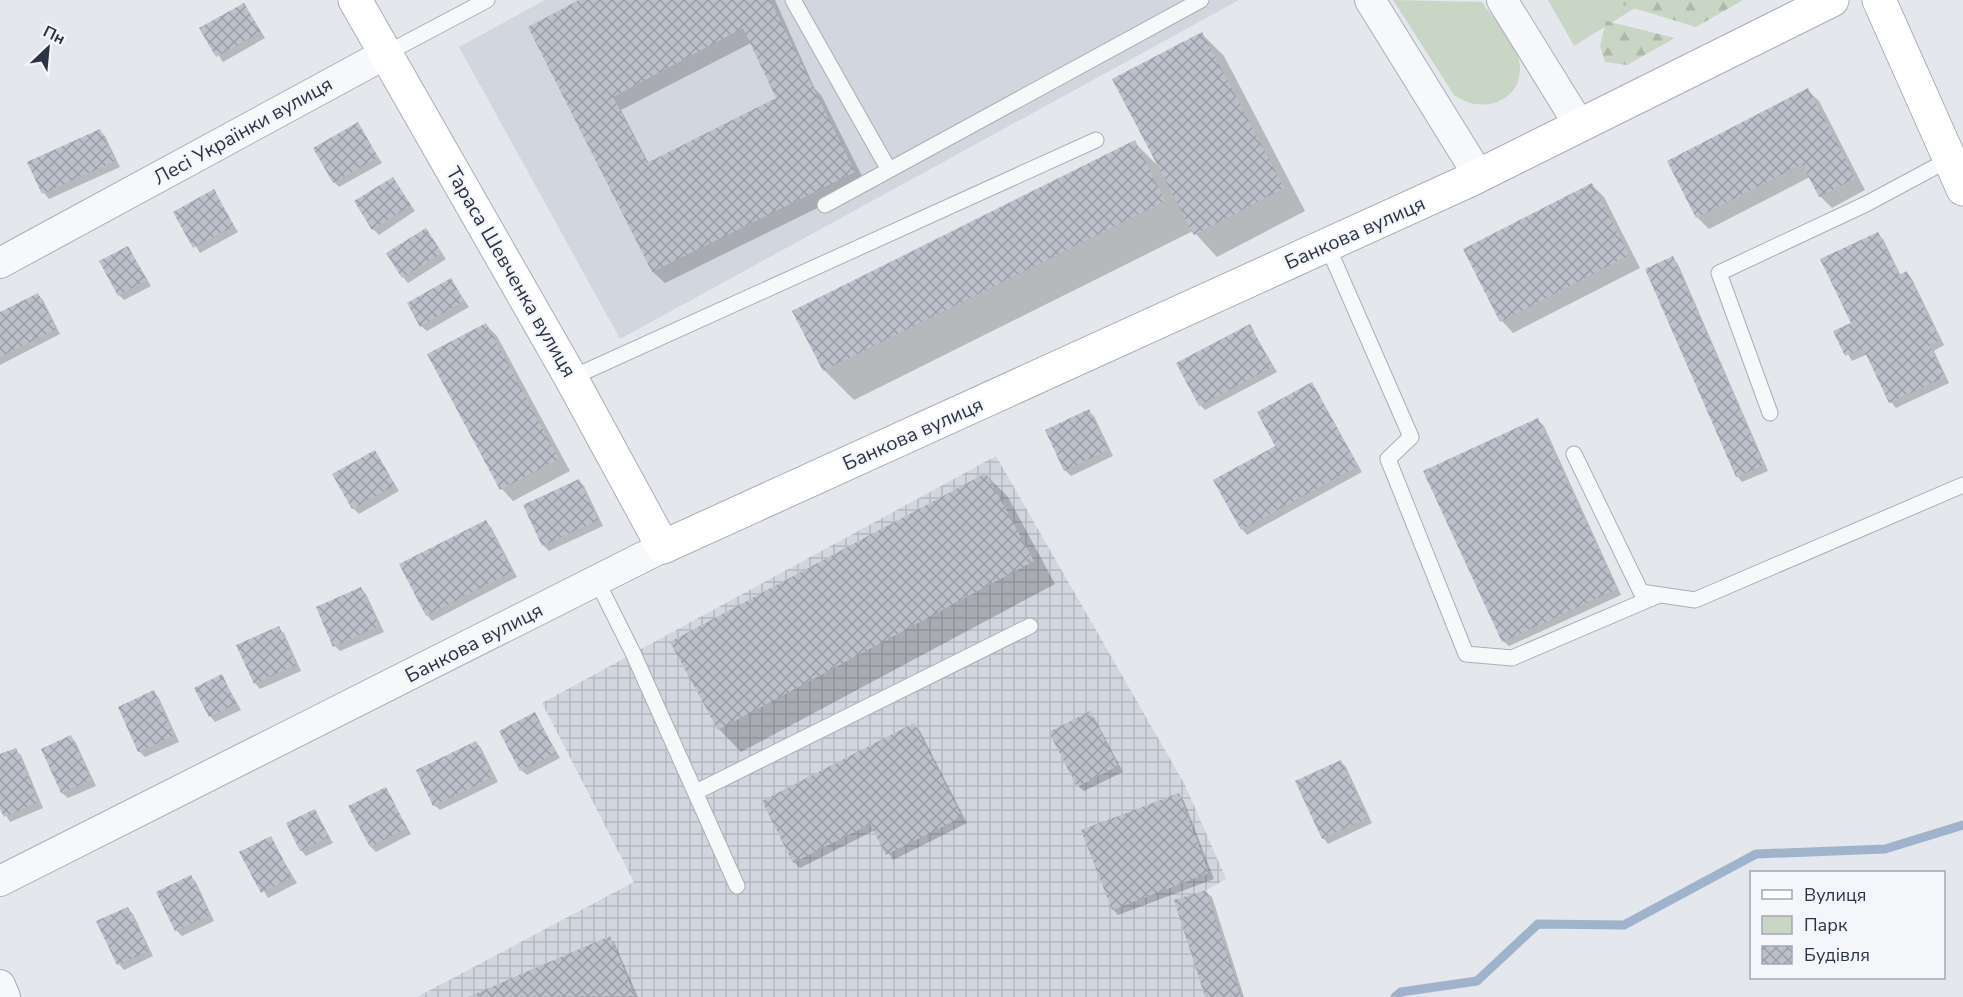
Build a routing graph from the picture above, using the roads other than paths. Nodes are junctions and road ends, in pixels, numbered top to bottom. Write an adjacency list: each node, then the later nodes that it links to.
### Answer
1 (355, 0): 9 (street, Тараса Шевченка вулиця)
2 (487, 0): 9 (lane, Лесі Українки вулиця)
3 (793, 0): 13 (lane)
4 (1201, 0): 13 (lane)
5 (1370, 0): 14 (street)
6 (1502, 0): 10 (street)
7 (1832, 0): 10 (street, Банкова вулиця)
8 (1879, 0): 12 (street)
9 (387, 53): 18 (street, Лесі Українки вулиця); 19 (street, Тараса Шевченка вулиця)
10 (1580, 126): 14 (street, Банкова вулиця)
11 (1096, 140): 19 (lane)
12 (1950, 159): 15 (street); 20 (lane)
13 (889, 170): 16 (lane)
14 (1479, 176): 17 (street, Банкова вулиця)
15 (1963, 189)
16 (825, 205)
17 (1327, 245): 23 (street, Банкова вулиця); 25 (lane)
18 (0, 264)
19 (571, 378): 23 (street, Тараса Шевченка вулиця)
20 (1770, 413)
21 (1574, 454): 25 (lane)
22 (1963, 485): 25 (lane)
23 (663, 547): 24 (street, Банкова вулиця)
24 (597, 581): 27 (lane); 28 (street, Банкова вулиця)
25 (1659, 595)
26 (1030, 626): 27 (lane)
27 (696, 792): 29 (lane)
28 (0, 881)
29 (737, 886)
30 (0, 985): 31 (street)
31 (5, 997)

